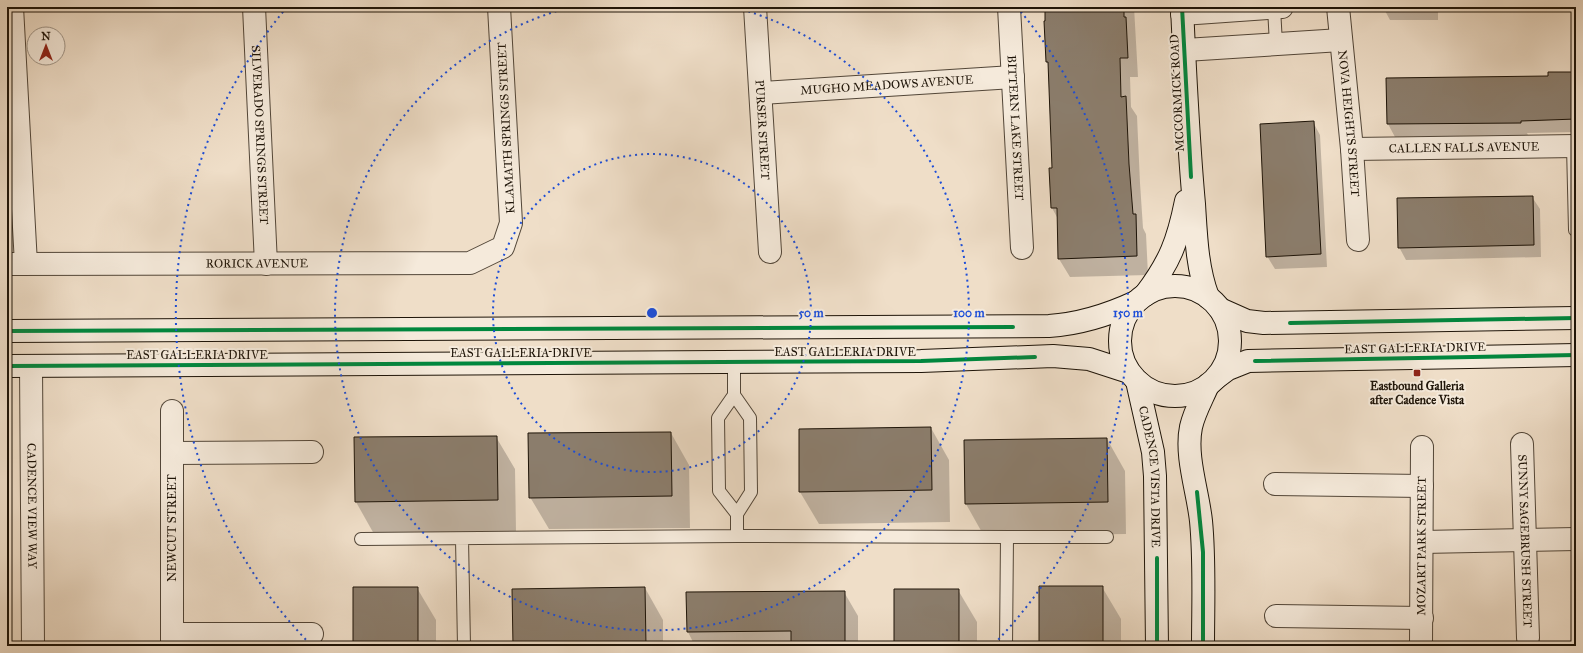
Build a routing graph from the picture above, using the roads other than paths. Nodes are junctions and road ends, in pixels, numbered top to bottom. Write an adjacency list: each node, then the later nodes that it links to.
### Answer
1 (12, 7): 22 (street)
2 (254, 7): 23 (street, SILVERADO SPRINGS STREET)
3 (499, 7): 19 (street, KLAMATH SPRINGS STREET)
4 (755, 7): 13 (street, PURSER STREET)
5 (1009, 7): 12 (street, BITTERN LAKE STREET)
6 (1278, 7): 8 (street); 10 (lane)
7 (1338, 7): 9 (street, NOVA HEIGHTS STREET)
8 (1182, 10): 11 (street, MCCORMICK ROAD)
9 (1341, 40): 10 (street); 15 (street, NOVA HEIGHTS STREET)
10 (1276, 44): 11 (street)
11 (1185, 50): 16 (street, MCCORMICK ROAD)
12 (1013, 77): 13 (street, MUGHO MEADOWS AVENUE); 20 (street, BITTERN LAKE STREET)
13 (760, 93): 21 (street, PURSER STREET)
14 (1574, 146): 15 (street, CALLEN FALLS AVENUE); 17 (lane)
15 (1352, 149): 18 (street, NOVA HEIGHTS STREET)
16 (1191, 177): 24 (street, MCCORMICK ROAD); 25 (street, MCCORMICK ROAD)
17 (1575, 230)
18 (1358, 240)
19 (503, 247): 23 (street, RORICK AVENUE)
20 (1022, 248)
21 (770, 252)
22 (17, 264): 23 (street, RORICK AVENUE)
23 (266, 264)
24 (1140, 299): 25 (street); 27 (street, EAST GALLERIA DRIVE); 32 (street)
25 (1214, 303): 26 (street); 33 (street)
26 (1576, 318)
27 (7, 331)
28 (1576, 355): 33 (street, EAST GALLERIA DRIVE)
29 (734, 362): 31 (street, EAST GALLERIA DRIVE); 32 (street, EAST GALLERIA DRIVE); 34 (lane)
30 (7, 366): 31 (street, EAST GALLERIA DRIVE)
31 (31, 366): 56 (street, CADENCE VIEW WAY)
32 (1133, 376): 33 (street); 59 (street, CADENCE VISTA DRIVE)
33 (1212, 382): 60 (street)
34 (734, 395): 42 (lane); 42 (lane)
35 (172, 411): 39 (street, NEWCUT STREET)
36 (1522, 444): 49 (street, SUNNY SAGEBRUSH STREET)
37 (1422, 447): 41 (street, MOZART PARK STREET)
38 (312, 452): 39 (street)
39 (172, 453): 55 (street, NEWCUT STREET)
40 (1275, 484): 41 (street)
41 (1422, 486): 50 (street, MOZART PARK STREET)
42 (736, 514): 43 (lane)
43 (736, 536): 44 (lane); 47 (lane)
44 (1007, 537): 45 (lane); 58 (lane)
45 (1107, 537)
46 (361, 539): 47 (lane)
47 (462, 539): 57 (lane)
48 (1576, 539): 49 (street)
49 (1525, 540): 50 (street); 54 (street, SUNNY SAGEBRUSH STREET)
50 (1422, 542): 52 (street, MOZART PARK STREET)
51 (1276, 616): 52 (street)
52 (1422, 618): 61 (street, MOZART PARK STREET)
53 (312, 634): 55 (street)
54 (1528, 638)
55 (172, 640)
56 (34, 646)
57 (464, 646)
58 (1006, 646)
59 (1157, 646)
60 (1203, 646)
61 (1422, 646)

